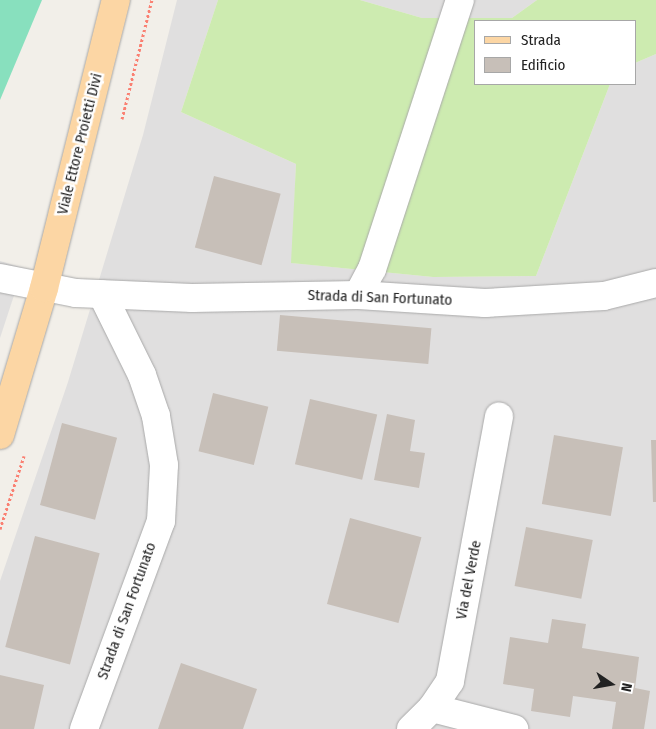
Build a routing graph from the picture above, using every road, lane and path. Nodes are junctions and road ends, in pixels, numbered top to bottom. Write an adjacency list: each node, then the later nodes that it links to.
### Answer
1 (116, 0): 5 (main road, Viale Ettore Proietti Divi)
2 (460, 0): 7 (street)
3 (0, 278): 5 (street)
4 (656, 283): 7 (street, Strada di San Fortunato)
5 (44, 288): 6 (street, Strada di San Fortunato); 9 (main road, Viale Ettore Proietti Divi)
6 (102, 294): 7 (street, Strada di San Fortunato); 11 (street, Strada di San Fortunato)
7 (358, 295)
8 (500, 417): 10 (street, Via del Verde)
9 (0, 435)
10 (432, 708): 12 (street, Via del Verde); 13 (street)
11 (84, 729)
12 (411, 729)
13 (514, 729)

